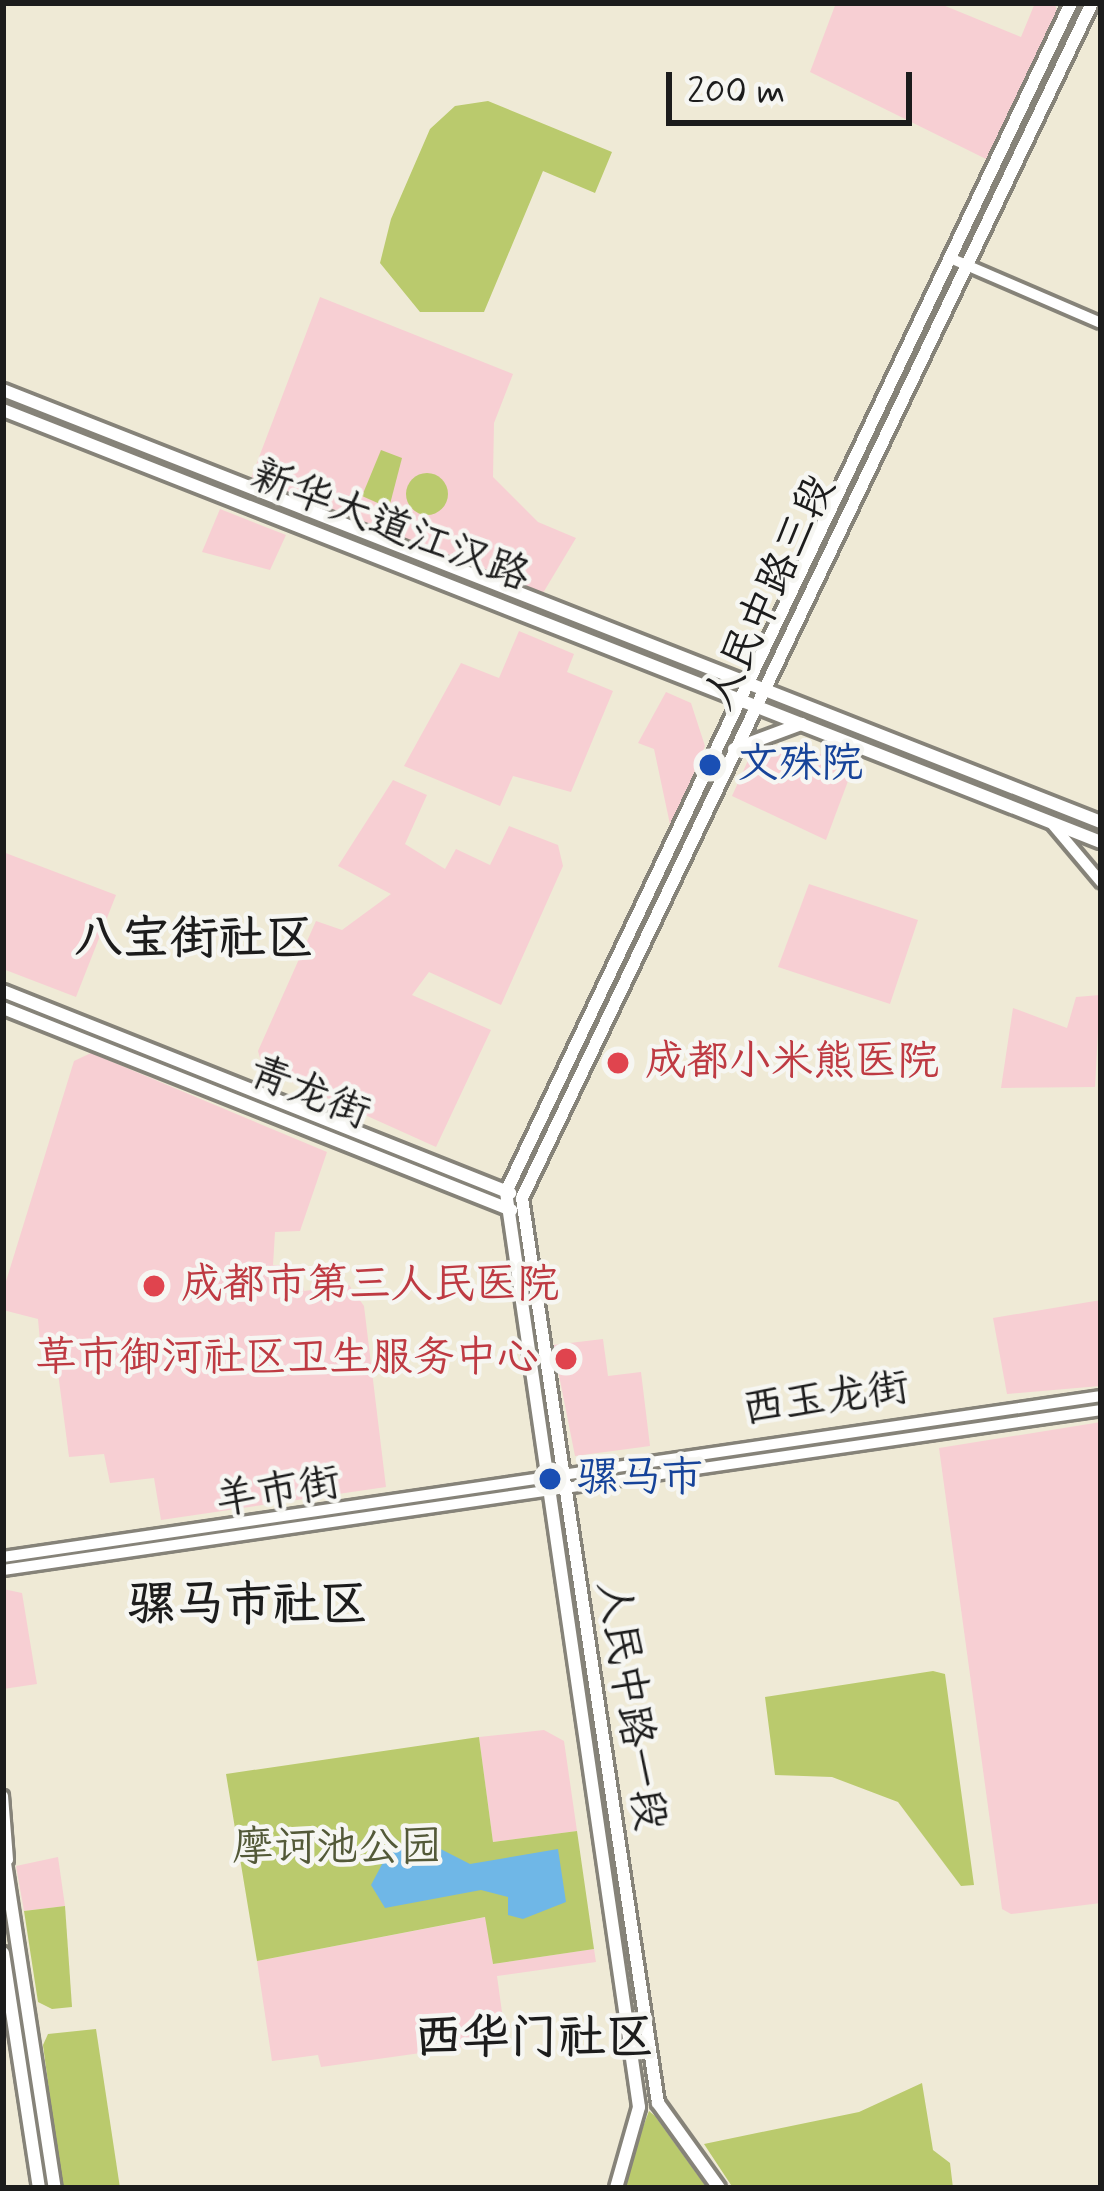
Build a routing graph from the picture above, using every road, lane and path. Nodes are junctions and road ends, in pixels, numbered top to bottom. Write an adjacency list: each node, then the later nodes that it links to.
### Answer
1 (1072, 3): 3 (main road, 人民中路三段)
2 (1092, 3): 3 (main road, 人民中路三段)
3 (957, 260): 4 (main road); 7 (main road, 人民中路三段)
4 (1101, 323)
5 (3, 390): 7 (main road, 新华大道江汉路)
6 (3, 410): 8 (main road, 新华大道江汉路)
7 (756, 686): 8 (main road, 人民中路三段); 12 (main road, 新华大道江汉路)
8 (748, 703): 9 (main road, 新华大道江汉路); 10 (main road, 人民中路三段); 17 (main road, 人民中路三段)
9 (801, 724): 10 (main road); 11 (main road, 新华大道江汉路)
10 (733, 750): 18 (main road, 人民中路三段)
11 (1051, 822): 13 (main road, 新华大道江汉路); 14 (main road)
12 (1101, 822)
13 (1101, 842)
14 (1101, 882)
15 (3, 991): 17 (main road, 青龙街)
16 (3, 1008): 19 (main road, 青龙街)
17 (506, 1192): 18 (main road, 青龙街); 19 (main road)
18 (522, 1198): 20 (main road)
19 (508, 1209): 20 (main road, 青龙街); 23 (main road, 人民中路一段)
20 (524, 1215): 23 (main road, 人民中路一段)
21 (1101, 1396): 23 (main road, 西玉龙街)
22 (1101, 1410): 23 (main road, 西玉龙街)
23 (555, 1477): 24 (main road, 羊市街); 25 (main road, 羊市街); 30 (main road, 人民中路一段); 31 (main road, 人民中路一段)
24 (3, 1557)
25 (3, 1570)
26 (3, 1796): 28 (main road)
27 (3, 1850): 28 (main road)
28 (6, 1870): 33 (main road)
29 (3, 1952): 32 (main road)
30 (658, 2103): 31 (main road); 35 (main road, 人民中路一段)
31 (639, 2107): 34 (main road, 人民中路一段)
32 (39, 2188)
33 (55, 2188)
34 (616, 2188)
35 (718, 2188)

